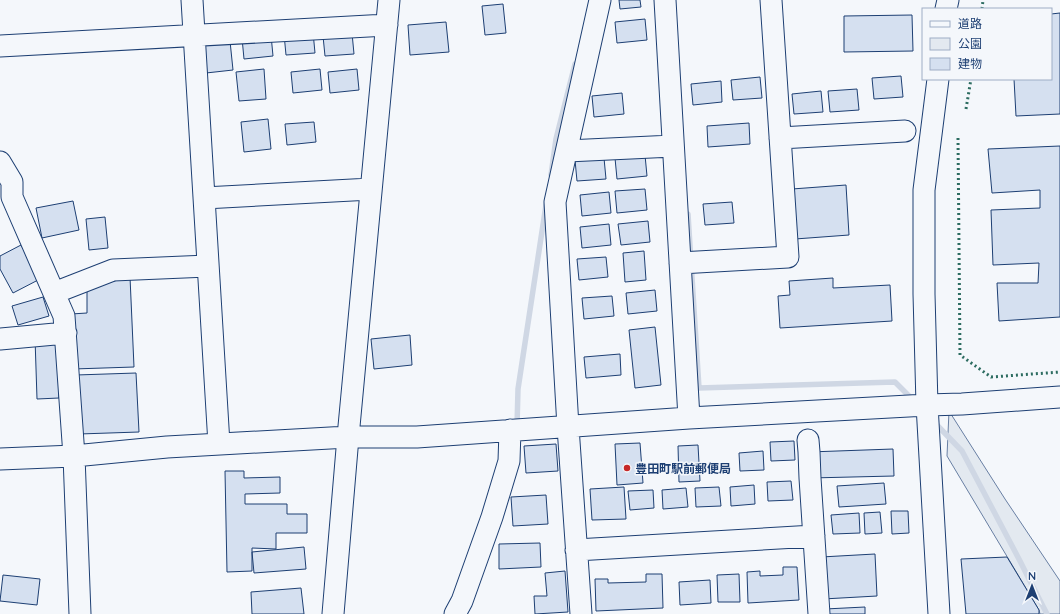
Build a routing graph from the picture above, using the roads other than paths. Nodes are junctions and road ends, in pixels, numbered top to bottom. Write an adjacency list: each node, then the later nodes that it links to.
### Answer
1 (192, 0): 7 (street)
2 (389, 0): 6 (street)
3 (600, 0): 13 (street)
4 (665, 0): 12 (street)
5 (771, 0): 11 (street)
6 (387, 25): 7 (street); 15 (street)
7 (194, 35): 8 (street); 16 (street)
8 (0, 46)
9 (938, 80): 23 (street)
10 (905, 131): 11 (street)
11 (780, 138): 17 (street)
12 (673, 146): 13 (street); 17 (street)
13 (567, 150): 25 (street)
14 (0, 162): 19 (street)
15 (371, 189): 16 (street); 27 (street)
16 (204, 198): 18 (street)
17 (680, 263): 24 (street)
18 (208, 266): 19 (street); 29 (street)
19 (54, 293): 20 (street)
20 (66, 333): 21 (street); 30 (street)
21 (0, 339)
22 (1060, 397): 23 (street)
23 (927, 405): 24 (street); 39 (street)
24 (689, 418): 25 (street)
25 (568, 426): 26 (street); 33 (street)
26 (510, 430): 27 (street); 36 (street)
27 (348, 437): 29 (street); 35 (street)
28 (808, 440): 32 (street)
29 (219, 444): 30 (street)
30 (74, 456): 31 (street); 34 (street)
31 (0, 459)
32 (814, 536): 33 (street); 38 (street)
33 (576, 550): 37 (street)
34 (80, 614)
35 (333, 614)
36 (455, 614)
37 (580, 614)
38 (819, 614)
39 (939, 614)

